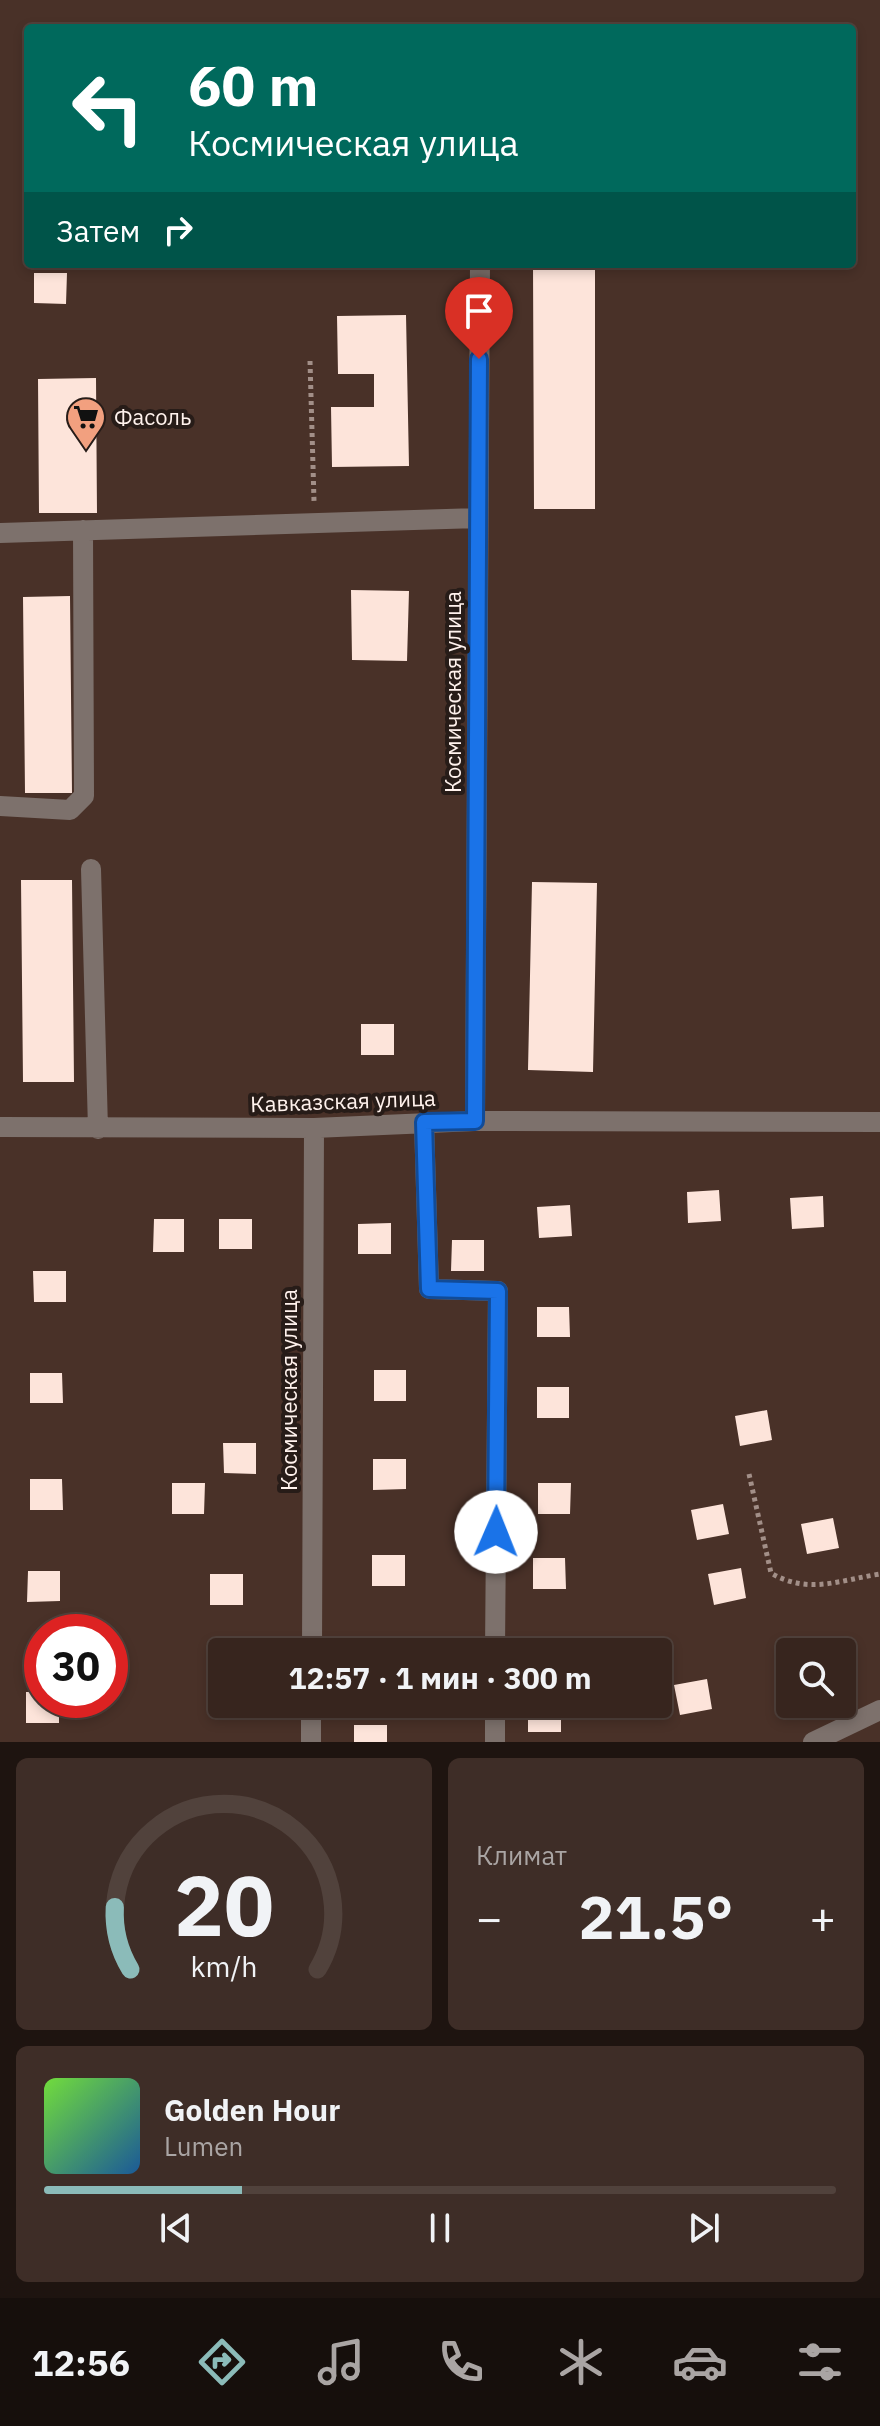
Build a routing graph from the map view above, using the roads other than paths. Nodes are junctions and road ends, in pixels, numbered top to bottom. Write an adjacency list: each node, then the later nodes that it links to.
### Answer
1 (480, 268): 2 (street, Космическая улица)
2 (478, 518): 3 (street); 7 (street, Космическая улица)
3 (83, 530): 4 (street); 5 (street)
4 (0, 533)
5 (0, 806)
6 (91, 869): 12 (street)
7 (475, 1121): 8 (street, Кавказская улица); 9 (street, Кавказская улица)
8 (424, 1122): 11 (street, Кавказская улица); 14 (street)
9 (880, 1122)
10 (0, 1127): 12 (street, Кавказская улица)
11 (314, 1128): 12 (street, Кавказская улица); 13 (street, Космическая улица)
12 (98, 1129)
13 (312, 1638)
14 (495, 1638)
15 (880, 1710): 20 (street)
16 (311, 1718): 18 (street)
17 (495, 1718): 19 (street)
18 (311, 1742)
19 (495, 1742)
20 (813, 1742)

